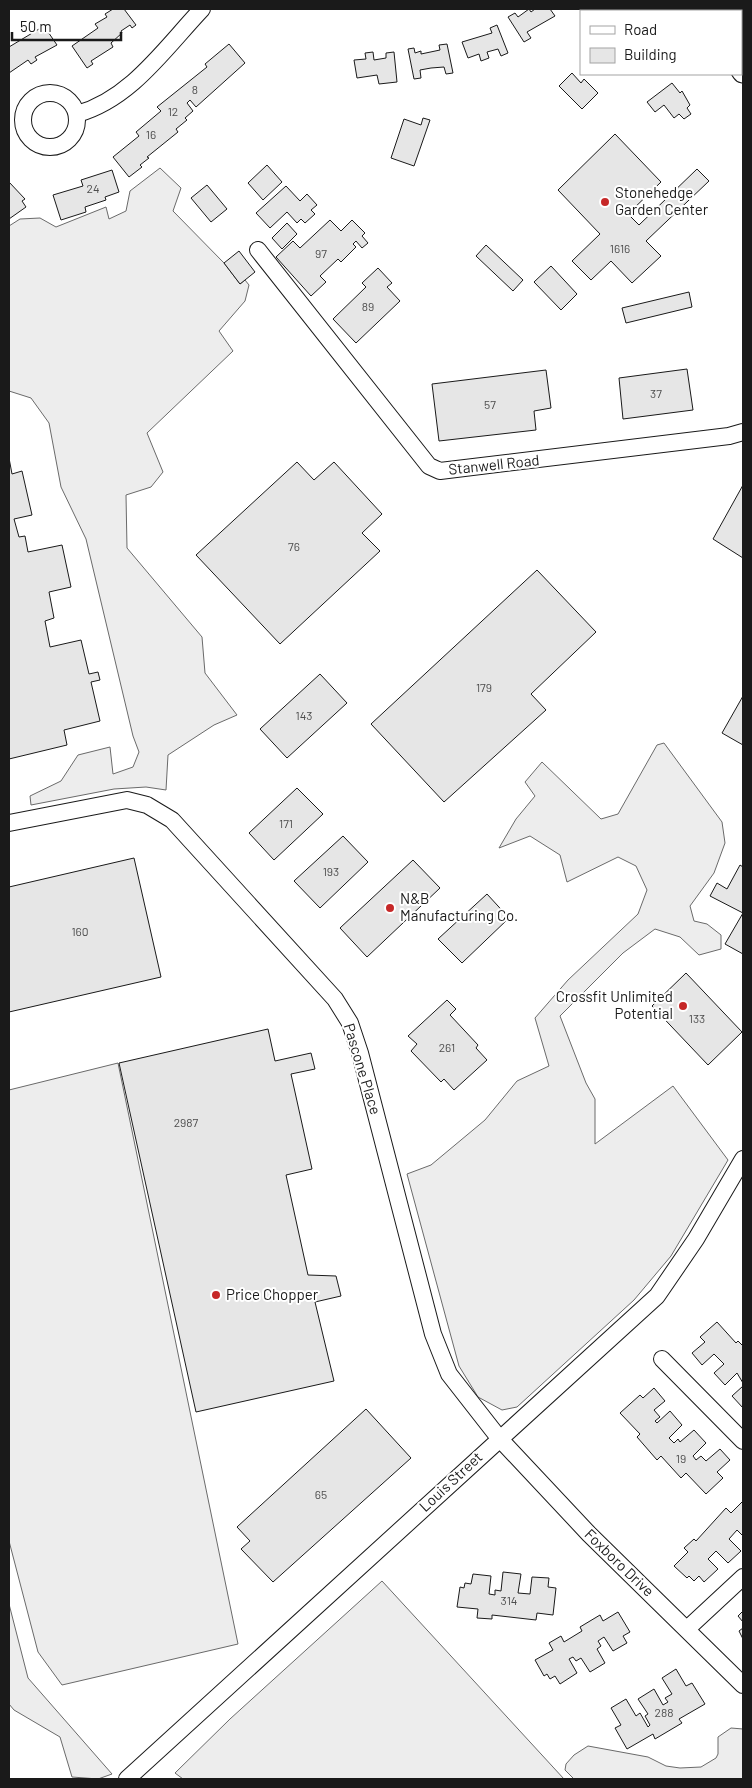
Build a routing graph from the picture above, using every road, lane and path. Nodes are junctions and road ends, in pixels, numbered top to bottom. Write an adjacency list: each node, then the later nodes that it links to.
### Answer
1 (202, 9): 2 (street)
2 (77, 114)
3 (258, 250): 4 (street, Stanwell Road)
4 (743, 432)
5 (9, 824): 9 (street, Pascone Place)
6 (743, 1159): 7 (street, Louis Street)
7 (737, 1185): 9 (street, Louis Street)
8 (662, 1358): 10 (street)
9 (499, 1438): 12 (street, Foxboro Drive); 14 (street, Louis Street)
10 (743, 1441)
11 (743, 1577): 12 (street)
12 (688, 1629): 13 (street, Foxboro Drive)
13 (743, 1685)
14 (127, 1779)

